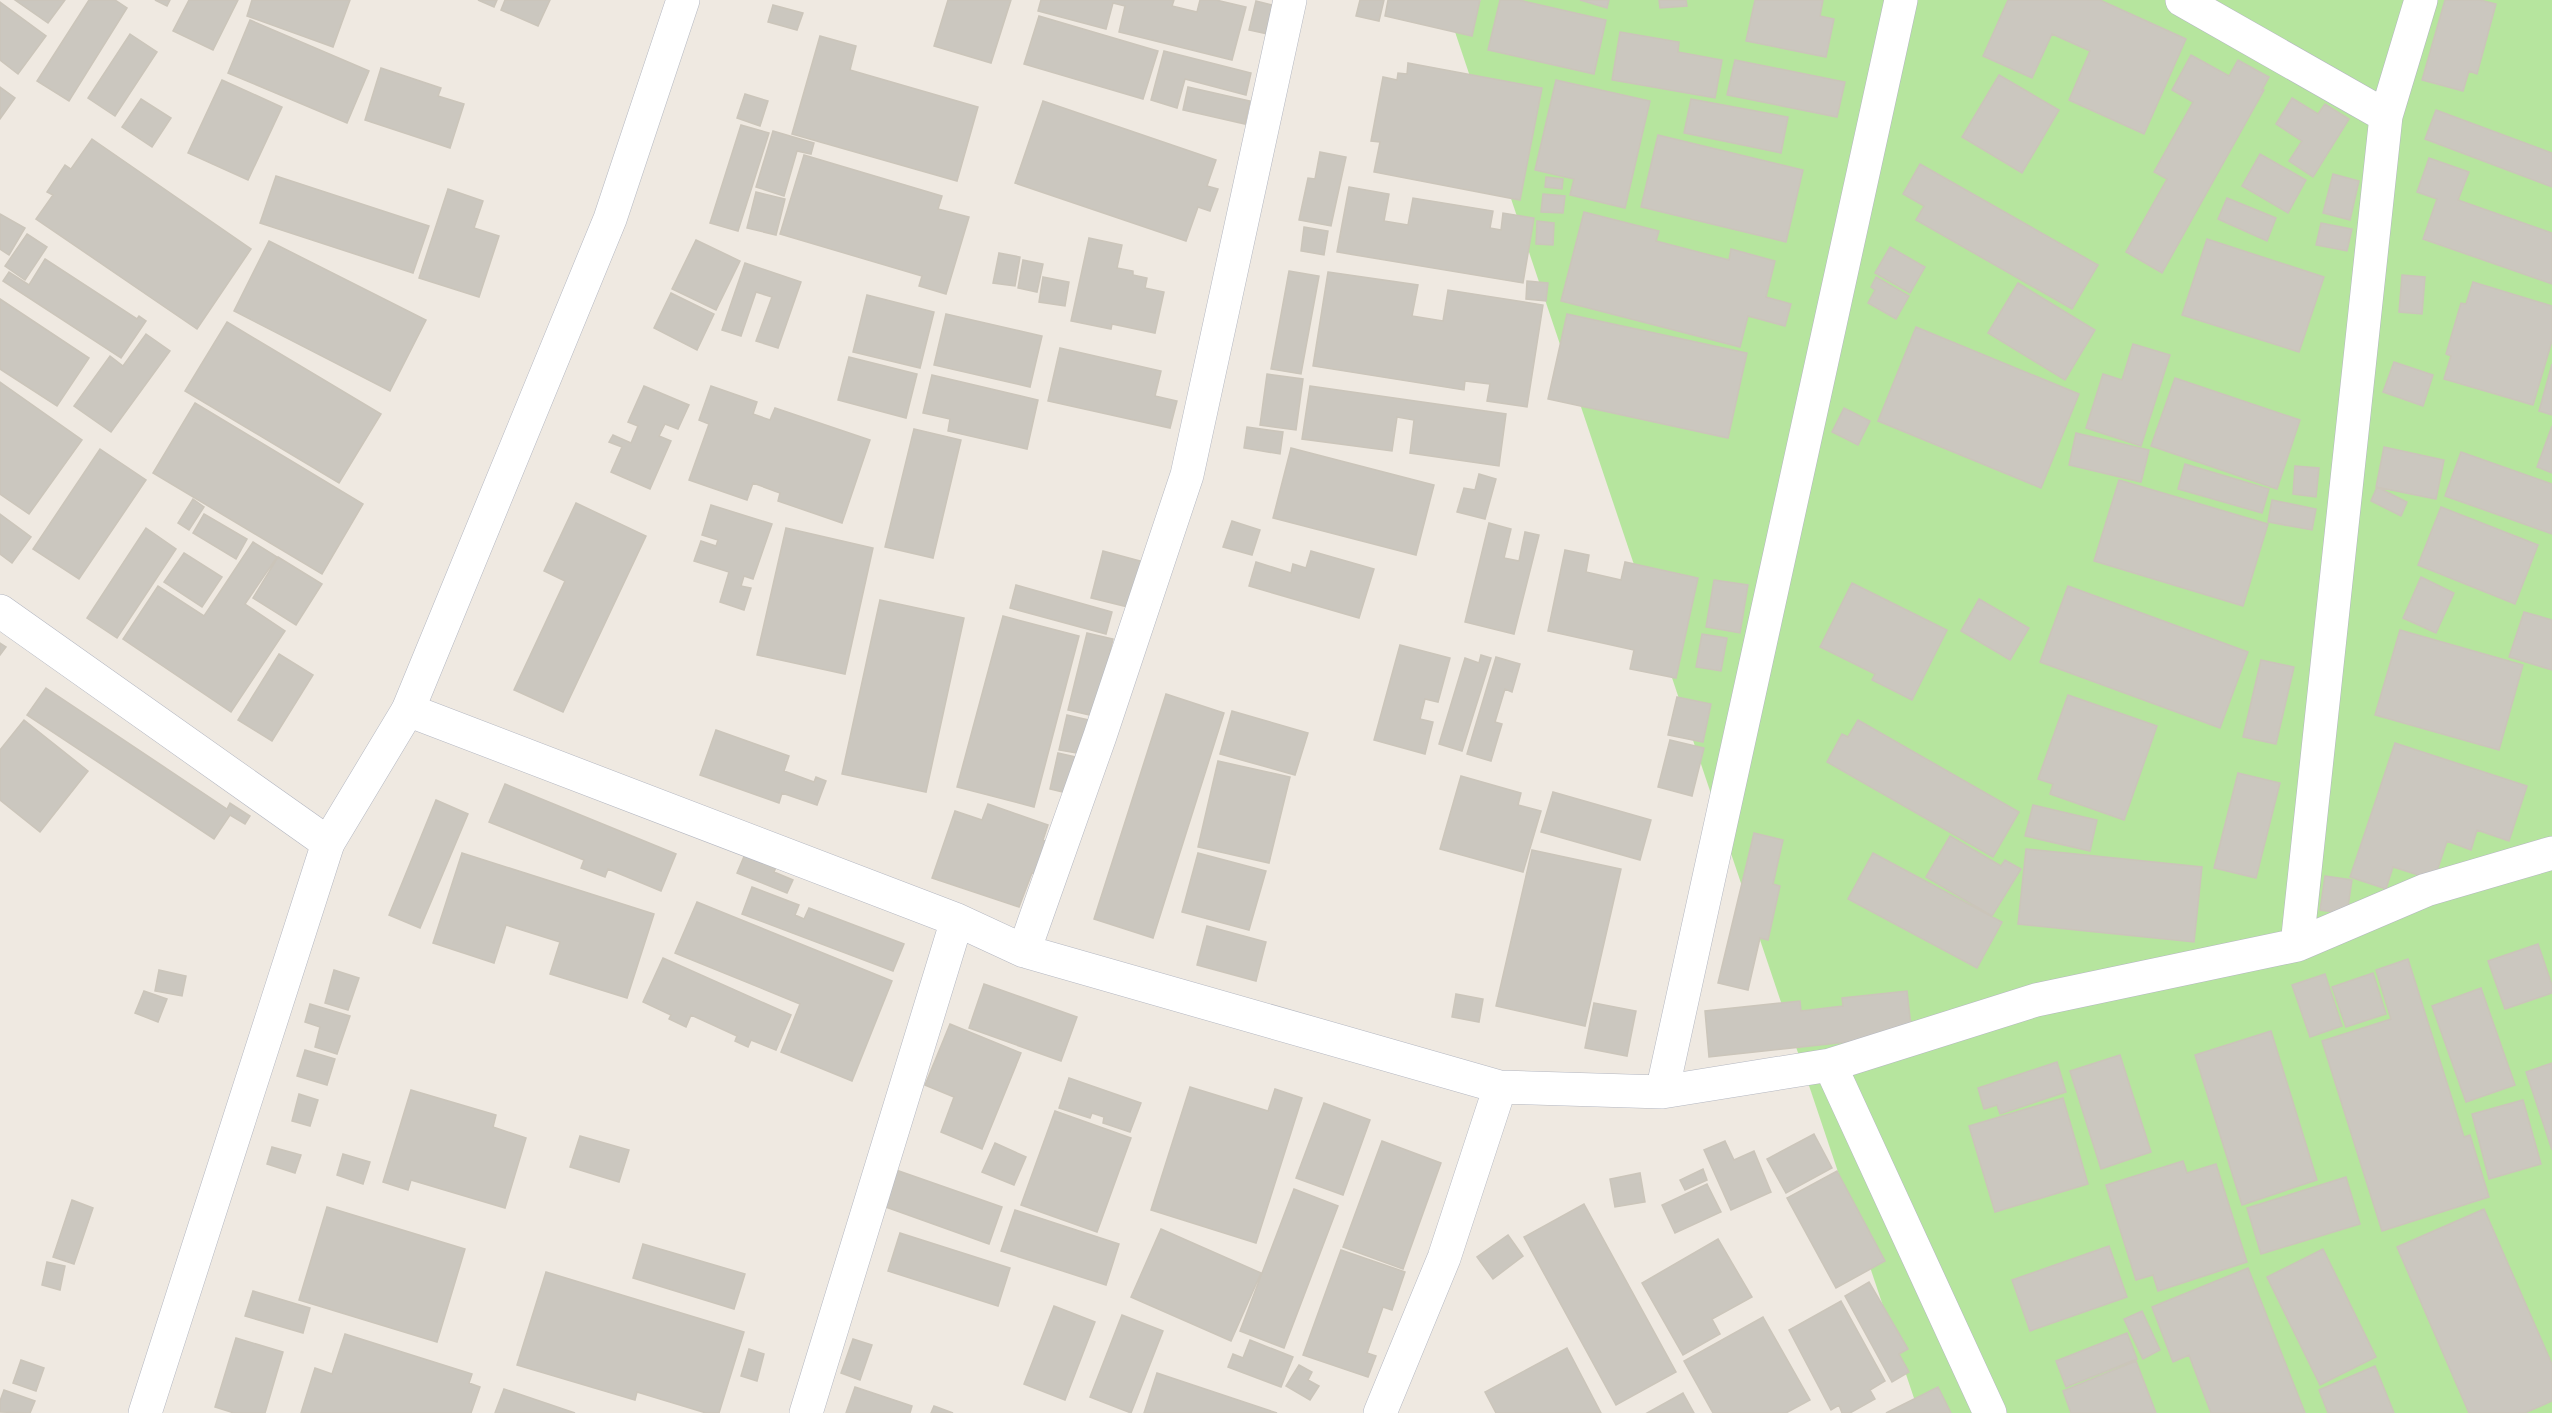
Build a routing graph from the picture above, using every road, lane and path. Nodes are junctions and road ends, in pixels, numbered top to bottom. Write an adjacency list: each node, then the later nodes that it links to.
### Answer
1 (683, 0): 8 (street)
2 (1290, 0): 13 (street)
3 (1901, 0): 16 (street)
4 (2182, 0): 6 (street)
5 (2421, 0): 6 (street)
6 (2386, 116): 12 (street)
7 (0, 611): 9 (street)
8 (408, 710): 9 (street); 11 (street)
9 (328, 843): 17 (street)
10 (2552, 853): 12 (street)
11 (957, 920): 13 (street); 18 (street)
12 (2297, 945): 14 (street)
13 (1024, 951): 15 (street)
14 (1830, 1065): 16 (street); 20 (street)
15 (1500, 1087): 16 (street); 19 (street)
16 (1662, 1092)
17 (145, 1413)
18 (806, 1413)
19 (1380, 1413)
20 (1990, 1413)

